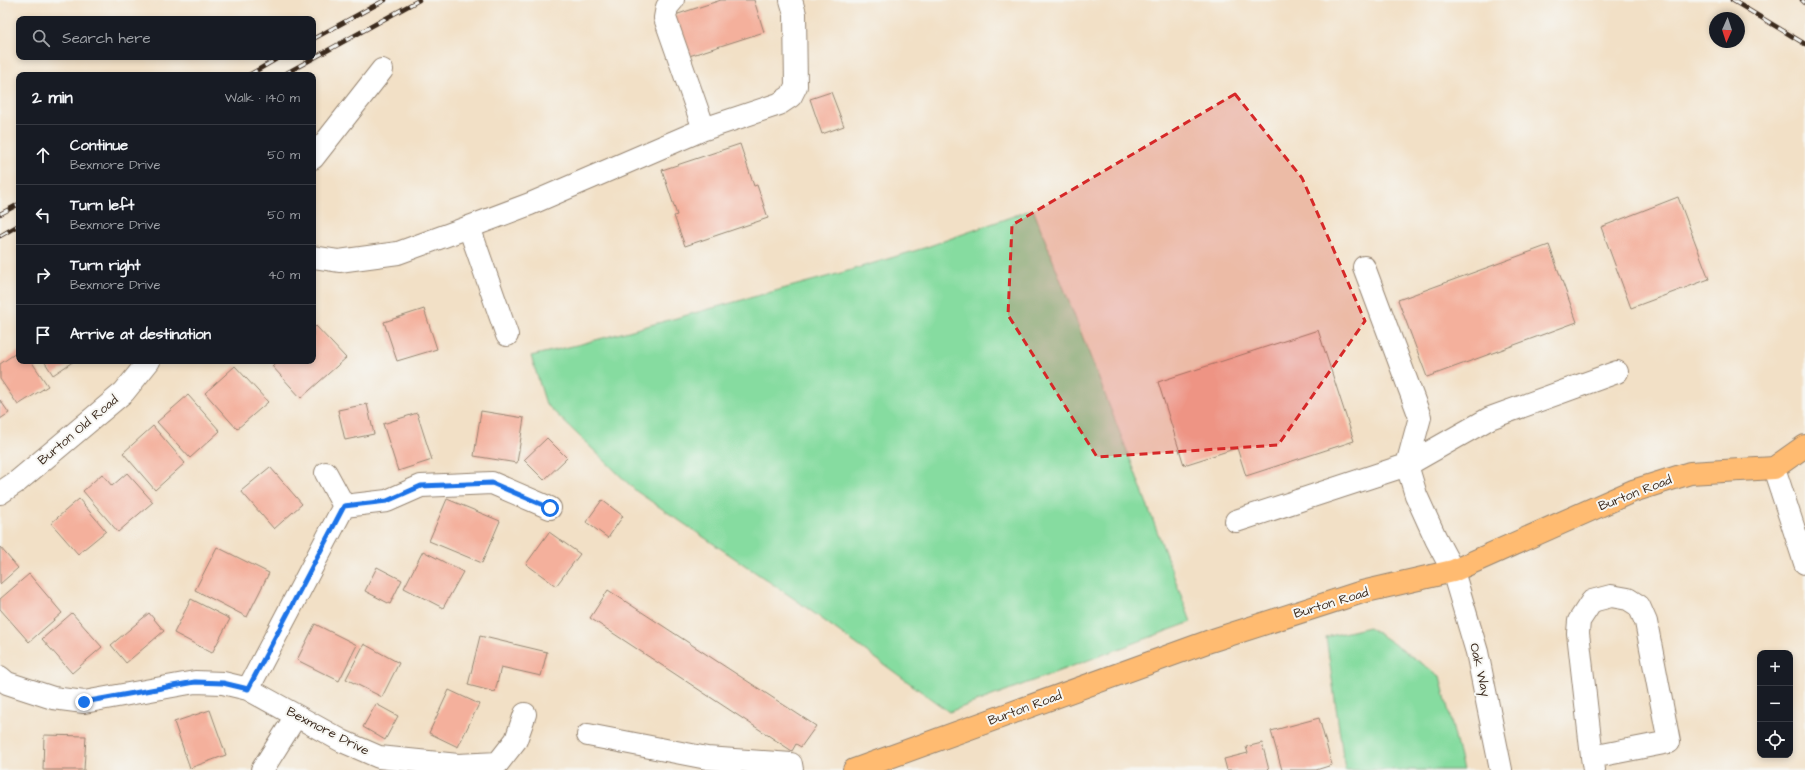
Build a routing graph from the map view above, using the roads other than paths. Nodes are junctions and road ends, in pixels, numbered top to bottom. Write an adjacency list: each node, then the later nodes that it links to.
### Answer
1 (673, 0): 4 (street)
2 (791, 0): 4 (street)
3 (382, 70): 5 (street)
4 (704, 129): 6 (street)
5 (316, 154)
6 (469, 227): 7 (street); 9 (street)
7 (316, 257)
8 (1364, 267): 13 (street)
9 (507, 335)
10 (147, 364): 16 (street, Burton Old Road)
11 (1617, 372): 13 (street)
12 (1805, 446): 14 (highway)
13 (1407, 465): 19 (street); 21 (street, Oak Way)
14 (1774, 468): 20 (street); 21 (highway, Burton Road)
15 (326, 473): 17 (street)
16 (0, 493)
17 (344, 506): 18 (street); 23 (street)
18 (550, 508)
19 (1236, 521)
20 (1805, 563)
21 (1453, 571): 30 (highway, Burton Road); 31 (street, Oak Way)
22 (2, 687): 23 (street, Bexmore Drive)
23 (248, 689): 25 (street, Bexmore Drive)
24 (525, 714): 25 (street, Bexmore Drive)
25 (296, 716): 28 (street)
26 (588, 735): 29 (street)
27 (1593, 763): 27 (street)
28 (262, 770)
29 (792, 770)
30 (854, 770)
31 (1501, 770)

